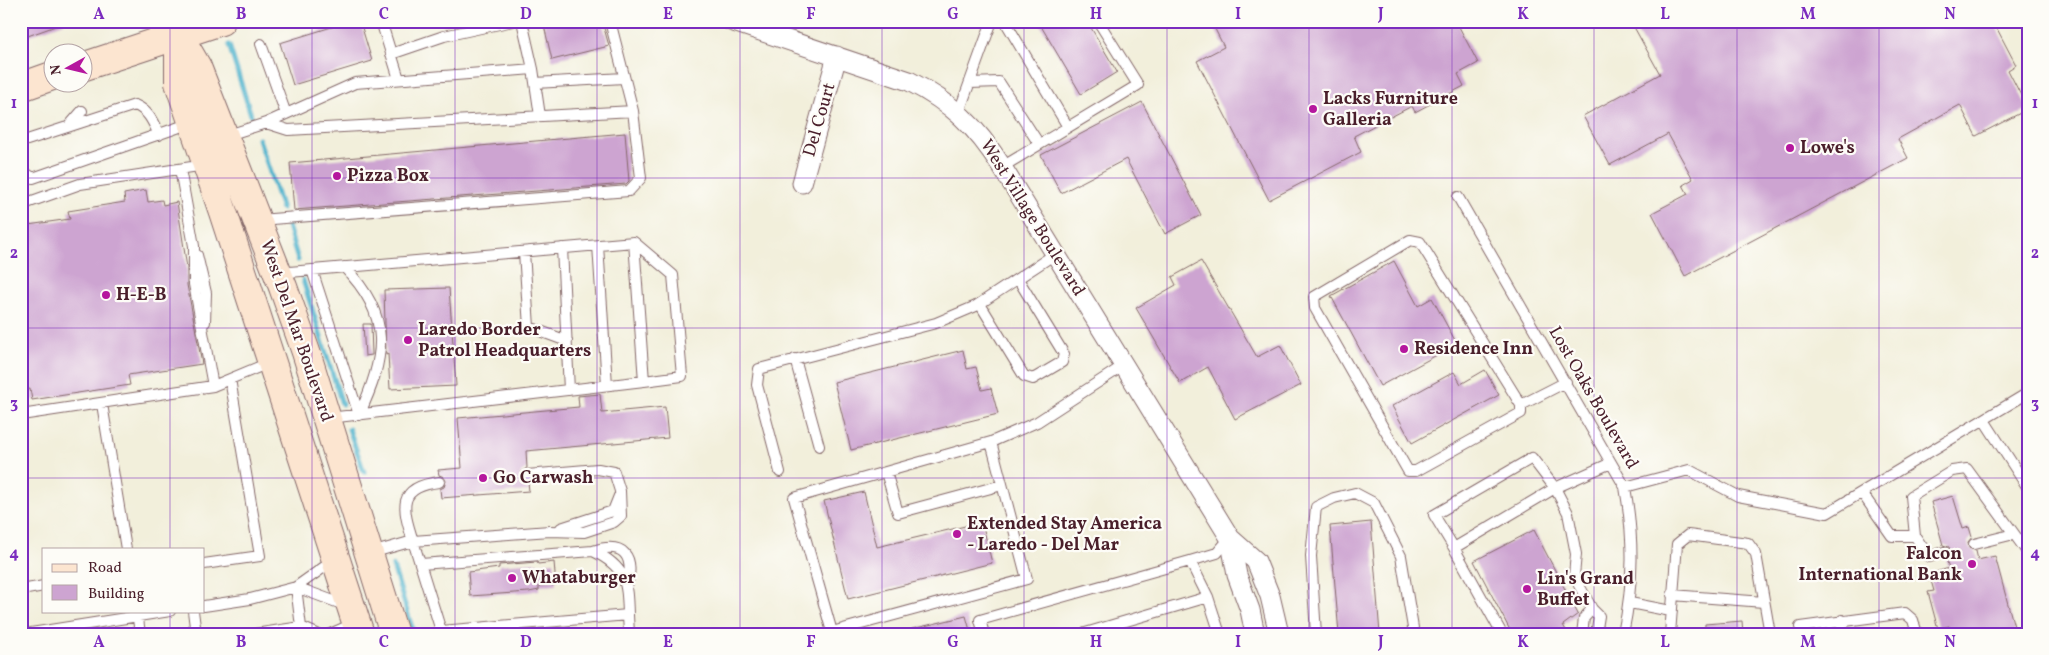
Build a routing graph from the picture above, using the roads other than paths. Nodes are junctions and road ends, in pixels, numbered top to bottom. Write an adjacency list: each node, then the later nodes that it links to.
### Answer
1 (221, 21): 10 (main road)
2 (381, 21): 12 (lane)
3 (513, 21): 12 (lane)
4 (522, 21): 15 (lane)
5 (610, 21): 16 (lane)
6 (731, 21): 13 (street, West Village Boulevard)
7 (992, 21): 19 (lane)
8 (1004, 21): 32 (lane)
9 (1098, 21): 32 (lane)
10 (176, 29): 14 (main road); 29 (main road, West Del Mar Boulevard); 34 (main road, West Del Mar Boulevard)
11 (261, 44): 27 (lane)
12 (391, 54): 18 (lane)
13 (837, 56): 25 (street, West Village Boulevard); 41 (street, Del Court)
14 (92, 63)
15 (533, 69): 18 (lane); 20 (lane)
16 (624, 78): 20 (lane); 24 (lane)
17 (42, 80): 21 (main road)
18 (399, 80): 27 (lane)
19 (970, 82): 25 (lane); 36 (lane)
20 (535, 83): 28 (lane)
21 (21, 87)
22 (95, 107): 26 (lane)
23 (82, 111): 31 (lane)
24 (633, 111): 28 (lane); 44 (lane)
25 (959, 112): 38 (street, West Village Boulevard)
26 (110, 113): 31 (lane); 33 (lane)
27 (286, 114): 30 (lane)
28 (540, 116): 30 (lane)
29 (192, 123): 33 (lane); 37 (main road, West Del Mar Boulevard)
30 (266, 124): 34 (lane)
31 (68, 127): 35 (lane)
32 (1068, 127): 36 (lane)
33 (159, 135): 40 (lane)
34 (223, 137): 44 (main road, West Del Mar Boulevard)
35 (21, 142)
36 (1039, 144): 38 (lane)
37 (207, 165): 39 (lane); 58 (main road, West Del Mar Boulevard)
38 (1002, 167): 49 (street, West Village Boulevard)
39 (180, 169): 43 (lane); 64 (lane)
40 (21, 170)
41 (802, 183)
42 (1458, 197): 62 (lane, Lost Oaks Boulevard)
43 (21, 205)
44 (256, 220): 52 (main road, West Del Mar Boulevard)
45 (634, 242): 46 (lane); 61 (lane); 61 (lane)
46 (598, 245): 47 (lane); 63 (lane)
47 (562, 248): 48 (lane); 55 (lane)
48 (524, 252): 50 (lane); 55 (lane)
49 (1055, 254): 53 (lane); 59 (street, West Village Boulevard)
50 (344, 268): 51 (lane); 70 (lane)
51 (312, 270): 52 (lane); 70 (lane)
52 (278, 273): 56 (main road, West Del Mar Boulevard)
53 (1018, 279): 54 (lane); 54 (lane)
54 (980, 304): 57 (lane)
55 (567, 340): 65 (lane)
56 (306, 352): 58 (main road); 71 (main road, West Del Mar Boulevard)
57 (795, 360): 74 (lane); 76 (lane)
58 (272, 362): 60 (lane); 96 (main road, West Del Mar Boulevard)
59 (1123, 366): 73 (lane); 87 (street, West Village Boulevard)
60 (230, 380): 64 (lane); 98 (lane)
61 (644, 381): 63 (lane)
62 (1566, 382): 68 (lane); 75 (lane, Lost Oaks Boulevard)
63 (607, 385): 65 (lane)
64 (213, 386): 67 (lane)
65 (569, 390): 70 (lane)
66 (2028, 393): 72 (lane)
67 (102, 404): 69 (lane); 90 (lane)
68 (1521, 405): 68 (lane)
69 (21, 415)
70 (359, 415): 71 (lane)
71 (327, 419): 95 (main road, West Del Mar Boulevard)
72 (1984, 420): 83 (lane); 84 (lane)
73 (990, 442): 77 (lane); 80 (lane)
74 (819, 446)
75 (1611, 462): 81 (lane, Lost Oaks Boulevard); 82 (lane)
76 (780, 472)
77 (886, 472): 80 (lane); 80 (lane)
78 (527, 474): 88 (lane)
79 (439, 482): 88 (lane)
80 (1002, 485)
81 (1625, 486): 84 (lane); 107 (lane, Lost Oaks Boulevard)
82 (1555, 488): 91 (lane); 91 (lane); 109 (lane)
83 (2028, 488)
84 (1862, 492): 86 (lane)
85 (2014, 534): 86 (lane); 89 (lane); 92 (lane)
86 (1915, 536): 94 (lane)
87 (1230, 538): 97 (lane); 131 (street, West Village Boulevard); 132 (street, West Village Boulevard)
88 (413, 541): 95 (lane); 99 (lane)
89 (1974, 544)
90 (126, 548)
91 (1454, 548): 135 (lane)
92 (2027, 549)
93 (593, 551): 99 (lane); 101 (lane); 101 (lane)
94 (1944, 552)
95 (370, 553): 96 (main road); 126 (main road, West Del Mar Boulevard)
96 (335, 559): 102 (lane); 116 (main road, West Del Mar Boulevard)
97 (1190, 561): 105 (lane); 128 (lane)
98 (205, 564)
99 (420, 564): 119 (lane)
100 (42, 586): 103 (lane)
101 (627, 586): 114 (lane)
102 (296, 588): 108 (lane); 116 (lane); 117 (lane)
103 (21, 590)
104 (1672, 595): 106 (lane); 106 (lane); 110 (lane)
105 (1208, 597): 129 (lane); 130 (lane)
106 (1764, 602): 140 (lane)
107 (1630, 603): 110 (lane); 138 (lane, Lost Oaks Boulevard)
108 (205, 606)
109 (1592, 609): 136 (lane); 137 (lane)
110 (1671, 611): 139 (lane)
111 (159, 612): 113 (lane)
112 (193, 612): 122 (lane)
113 (137, 614): 120 (lane); 121 (lane)
114 (628, 615): 119 (lane); 127 (lane)
115 (1842, 620): 118 (lane); 141 (lane); 142 (lane)
116 (356, 622): 125 (lane)
117 (301, 626): 123 (lane); 124 (lane)
118 (1800, 626)
119 (441, 632)
120 (25, 634)
121 (140, 634)
122 (196, 634)
123 (255, 634)
124 (317, 634)
125 (330, 634)
126 (394, 634)
127 (629, 634)
128 (984, 634)
129 (1082, 634)
130 (1220, 634)
131 (1255, 634)
132 (1279, 634)
133 (1316, 634): 134 (lane)
134 (1414, 634)
135 (1502, 634)
136 (1582, 634)
137 (1596, 634)
138 (1623, 634)
139 (1670, 634)
140 (1770, 634)
141 (1844, 634)
142 (1917, 634)

